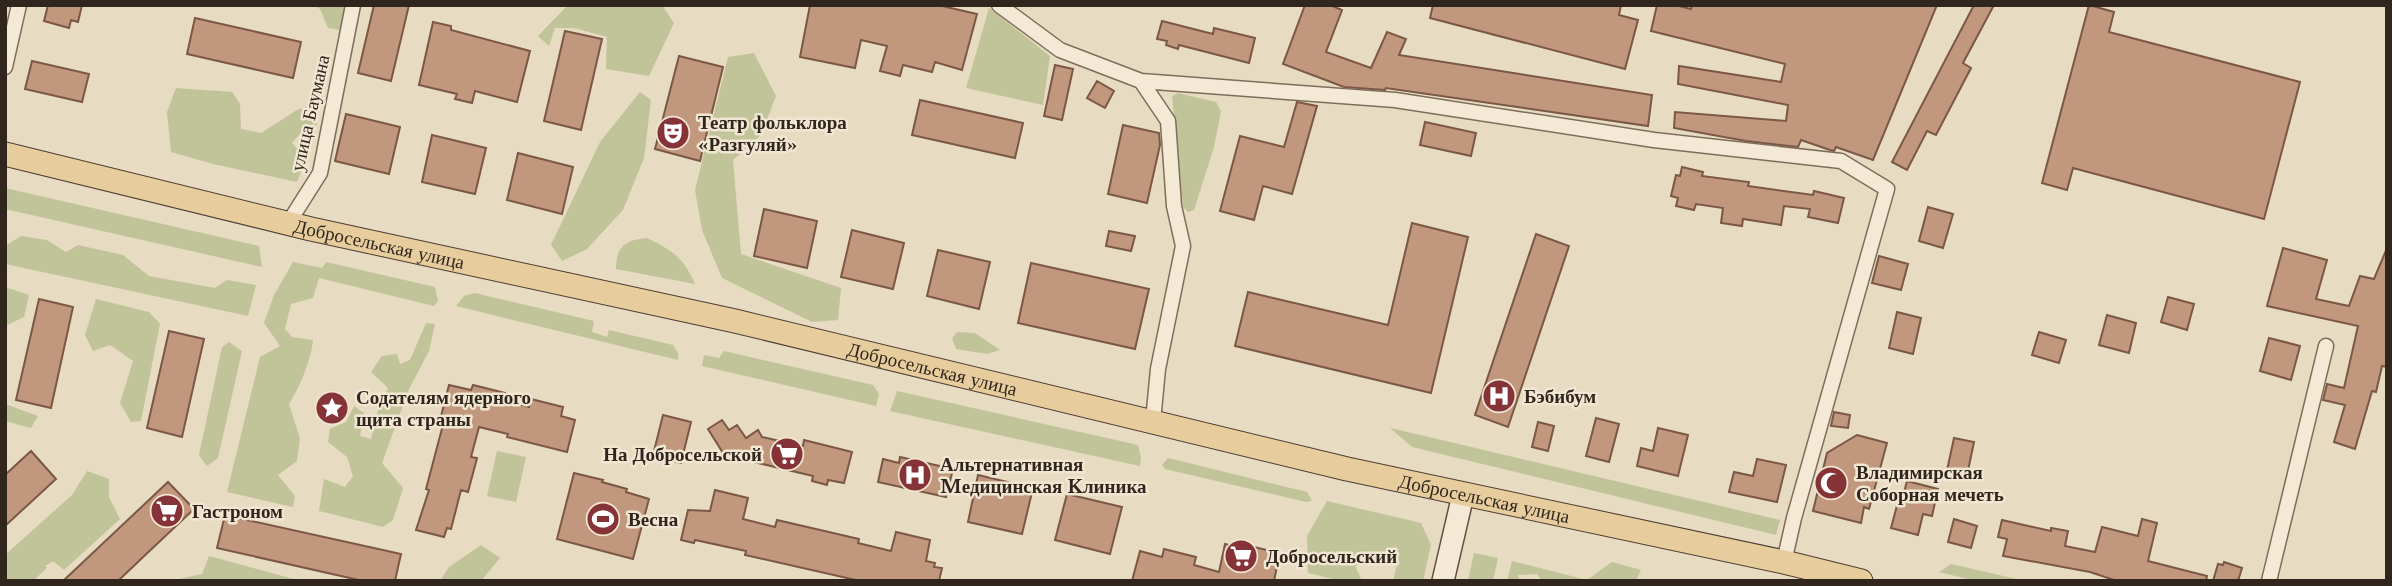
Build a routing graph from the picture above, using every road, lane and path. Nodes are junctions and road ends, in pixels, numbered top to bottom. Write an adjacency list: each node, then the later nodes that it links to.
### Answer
1 (19, 5): 4 (street)
2 (353, 5): 7 (street, улица Баумана)
3 (999, 5): 5 (street)
4 (5, 67)
5 (1141, 81): 9 (street); 11 (street)
6 (5, 155): 7 (main road, Добросельская улица)
7 (289, 222): 9 (main road, Добросельская улица)
8 (2326, 346): 14 (street)
9 (1153, 421): 10 (main road, Добросельская улица)
10 (1463, 495): 11 (main road, Добросельская улица); 12 (main road)
11 (1784, 562): 13 (main road, Добросельская улица)
12 (1443, 581)
13 (1861, 581)
14 (2269, 581)

